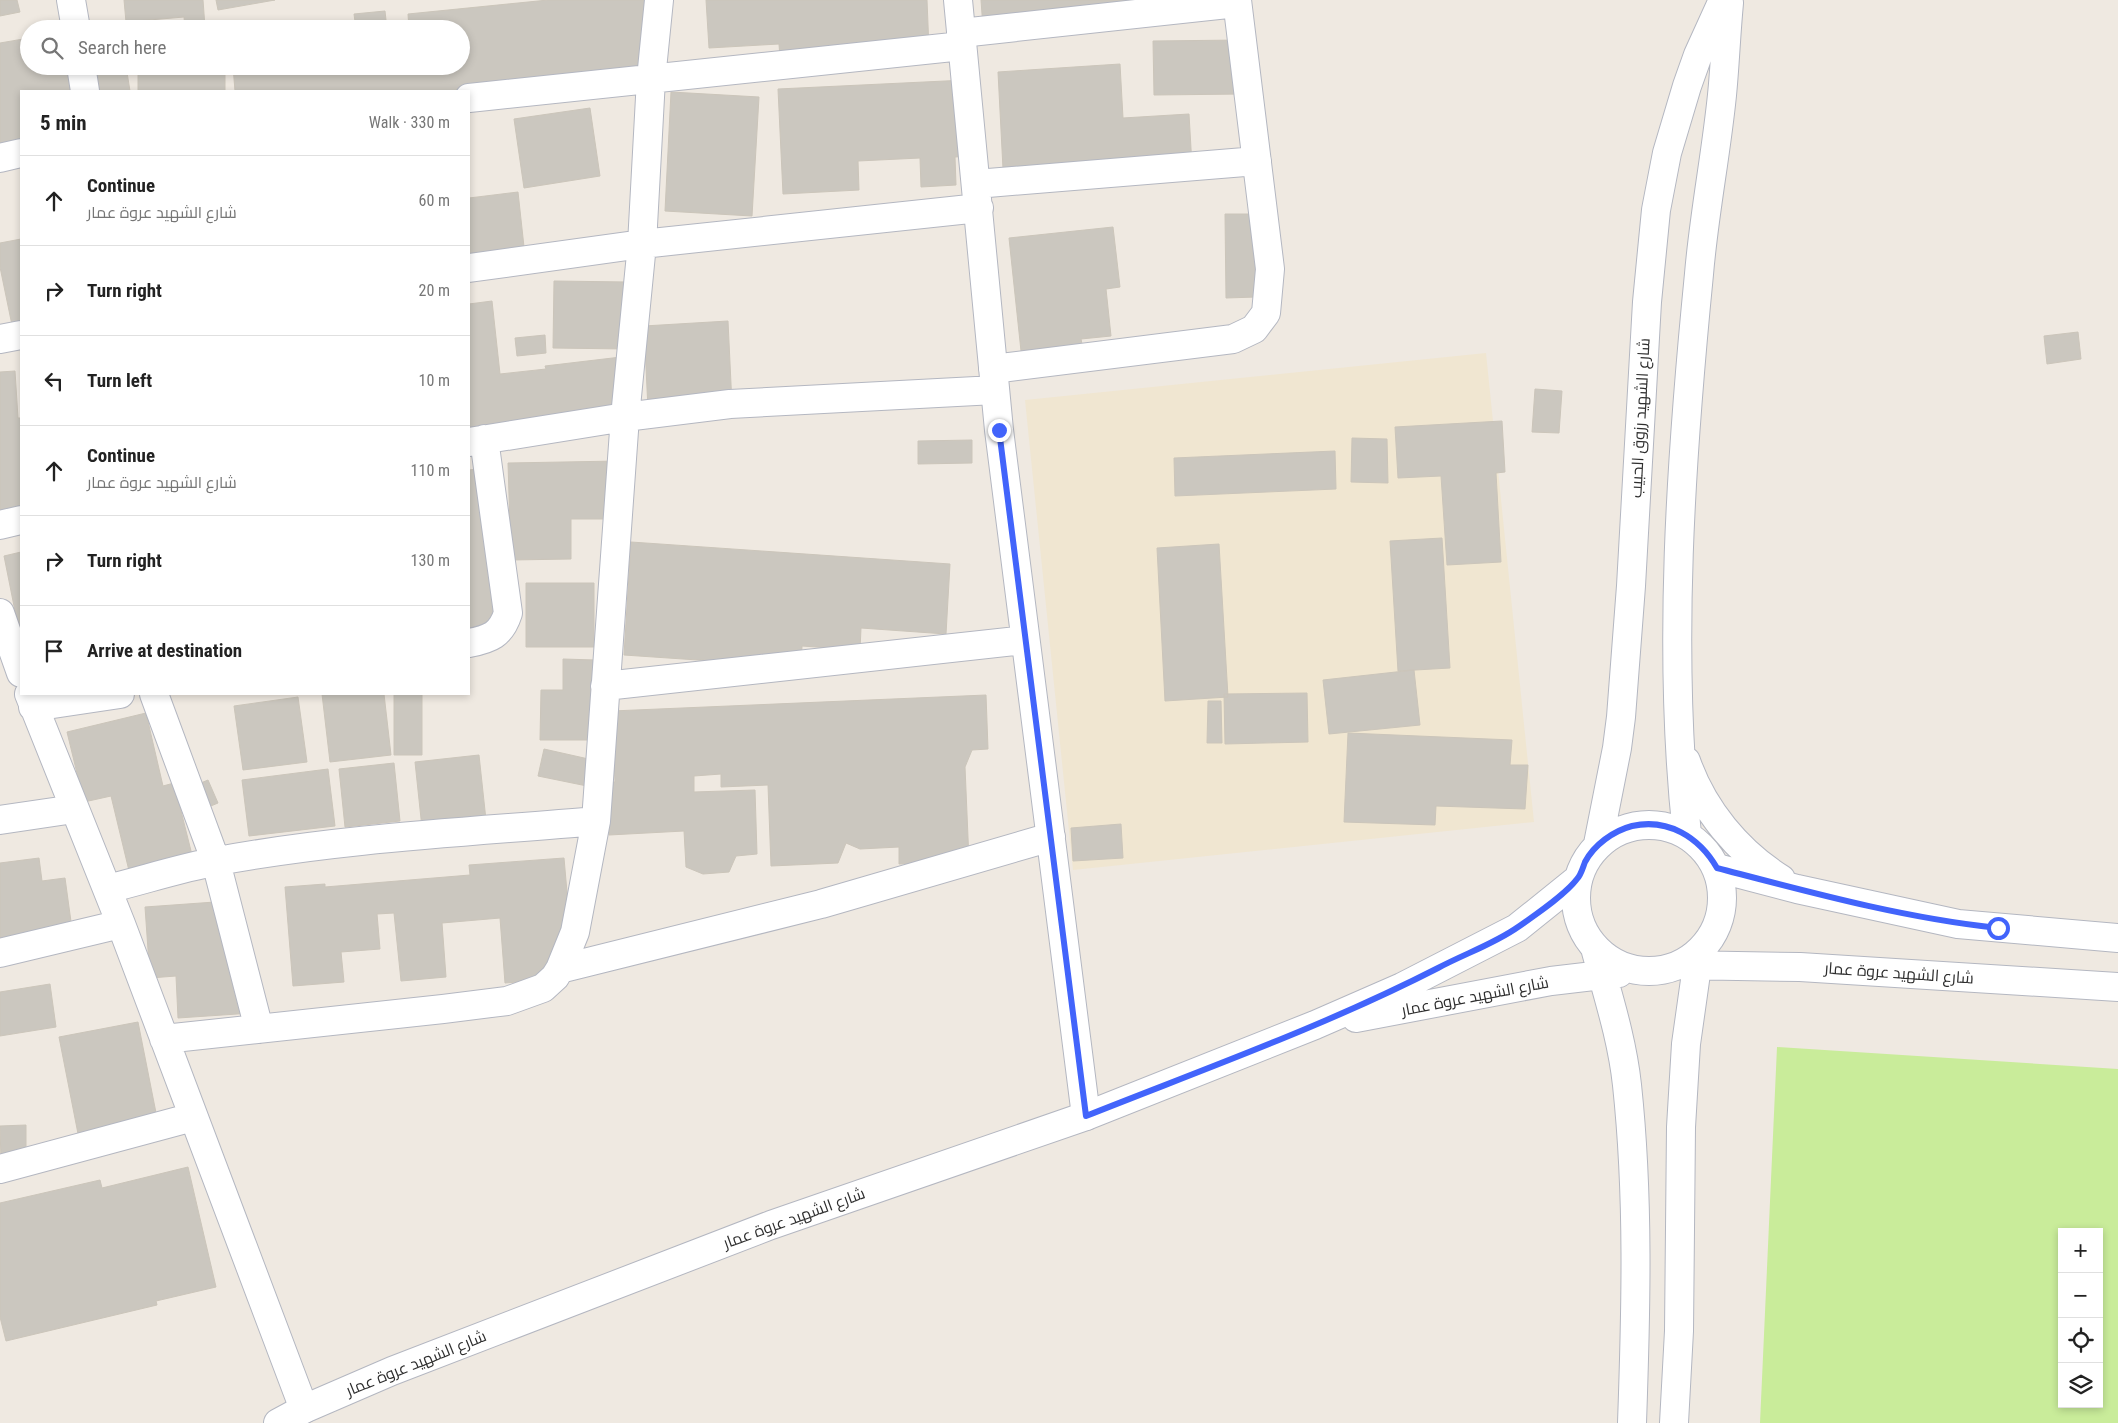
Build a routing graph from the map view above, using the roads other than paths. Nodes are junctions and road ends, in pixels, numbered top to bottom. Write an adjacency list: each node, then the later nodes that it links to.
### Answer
1 (71, 0): 7 (street)
2 (659, 0): 10 (street)
3 (958, 0): 8 (street)
4 (1723, 0): 40 (street, شارع الشهيد رزوق الحبيب)
5 (1729, 0): 34 (street)
6 (1237, 2): 8 (street); 15 (street)
7 (74, 20)
8 (961, 40): 10 (street); 16 (street)
9 (82, 75): 11 (street)
10 (651, 79): 12 (street); 17 (street)
11 (85, 90)
12 (470, 98)
13 (20, 153): 14 (street)
14 (0, 158)
15 (1257, 161): 16 (street); 21 (street)
16 (978, 196): 17 (street); 21 (street)
17 (642, 244): 18 (street); 22 (street)
18 (470, 268)
19 (20, 335): 20 (street)
20 (0, 339)
21 (994, 379): 22 (street); 27 (street)
22 (625, 417): 23 (street); 30 (street)
23 (476, 441): 28 (street)
24 (20, 520): 25 (street)
25 (0, 525)
26 (0, 613): 29 (street)
27 (1025, 640): 30 (street); 39 (street)
28 (470, 643)
29 (20, 670)
30 (605, 686): 37 (street)
31 (107, 695): 33 (street)
32 (154, 695): 41 (street)
33 (31, 701): 35 (street)
34 (1680, 742): 38 (street); 44 (street)
35 (74, 809): 36 (street); 45 (street)
36 (0, 820)
37 (596, 821): 41 (street); 51 (street)
38 (1686, 834): 40 (street); 42 (street)
39 (1051, 838): 51 (street); 58 (street)
40 (1598, 844): 43 (street)
41 (216, 862): 45 (street); 56 (street)
42 (1717, 868): 44 (street); 50 (street)
43 (1578, 879): 48 (street); 55 (street, شارع الشهيد عروة عمار)
44 (1797, 889): 47 (street)
45 (107, 890): 46 (street)
46 (121, 924): 49 (street); 57 (street)
47 (2118, 938)
48 (1595, 948): 52 (street); 53 (street)
49 (0, 953)
50 (1692, 961): 52 (street); 54 (street, شارع الشهيد عروة عمار); 64 (street)
51 (560, 969): 56 (street)
52 (1635, 970): 53 (street, شارع الشهيد عروة عمار)
53 (1602, 975): 55 (street, شارع الشهيد عروة عمار); 63 (street)
54 (2118, 987)
55 (1315, 1025): 58 (street, شارع الشهيد عروة عمار)
56 (260, 1029): 57 (street)
57 (164, 1039): 59 (street)
58 (1086, 1116): 61 (street, شارع الشهيد عروة عمار)
59 (193, 1117): 60 (street); 61 (street)
60 (0, 1169)
61 (304, 1409): 62 (street, شارع الشهيد عروة عمار)
62 (278, 1423)
63 (1632, 1423)
64 (1674, 1423)

